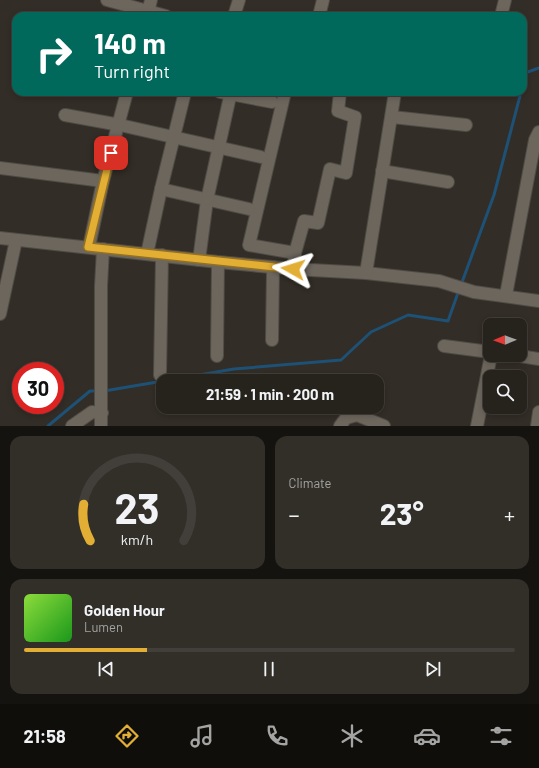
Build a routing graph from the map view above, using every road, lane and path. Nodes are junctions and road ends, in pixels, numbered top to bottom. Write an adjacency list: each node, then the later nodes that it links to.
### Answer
1 (107, 0): 5 (street)
2 (239, 0): 6 (street)
3 (323, 0): 7 (street)
4 (505, 0): 8 (street)
5 (149, 9)
6 (235, 12)
7 (320, 12)
8 (502, 12)
9 (126, 96): 19 (street)
10 (184, 96): 22 (street)
11 (227, 96): 23 (street)
12 (242, 96): 16 (street)
13 (284, 96): 36 (street)
14 (340, 96): 36 (street)
15 (394, 96): 18 (street)
16 (272, 102)
17 (65, 114): 19 (street)
18 (392, 116): 20 (street); 26 (street)
19 (120, 125): 22 (street); 27 (street)
20 (466, 126)
21 (539, 132): 44 (street)
22 (174, 138): 23 (street); 29 (street)
23 (219, 147): 24 (street); 30 (street)
24 (261, 157)
25 (0, 168): 27 (street)
26 (382, 171): 28 (street); 43 (street)
27 (103, 181): 34 (street)
28 (448, 182)
29 (161, 189): 30 (street); 37 (street)
30 (207, 200): 31 (street); 39 (street)
31 (249, 209)
32 (0, 238): 33 (street)
33 (16, 240): 34 (street); 46 (street)
34 (88, 247): 35 (street)
35 (103, 249): 37 (street); 56 (street)
36 (295, 253): 42 (street)
37 (147, 254): 38 (street)
38 (162, 255): 39 (street); 54 (street)
39 (199, 260): 40 (street)
40 (218, 262): 41 (street); 50 (street)
41 (273, 267): 42 (street); 47 (street)
42 (293, 269): 43 (street)
43 (366, 273): 44 (street)
44 (506, 295): 45 (street)
45 (539, 301)
46 (0, 314)
47 (272, 340)
48 (444, 346): 49 (street)
49 (483, 351)
50 (217, 356)
51 (527, 357): 52 (street)
52 (539, 359)
53 (490, 362): 61 (street)
54 (160, 374)
55 (539, 412): 62 (street)
56 (102, 413): 57 (street); 58 (street)
57 (72, 426)
58 (101, 426)
59 (340, 426): 60 (street)
60 (384, 426)
61 (477, 426)
62 (537, 426)

